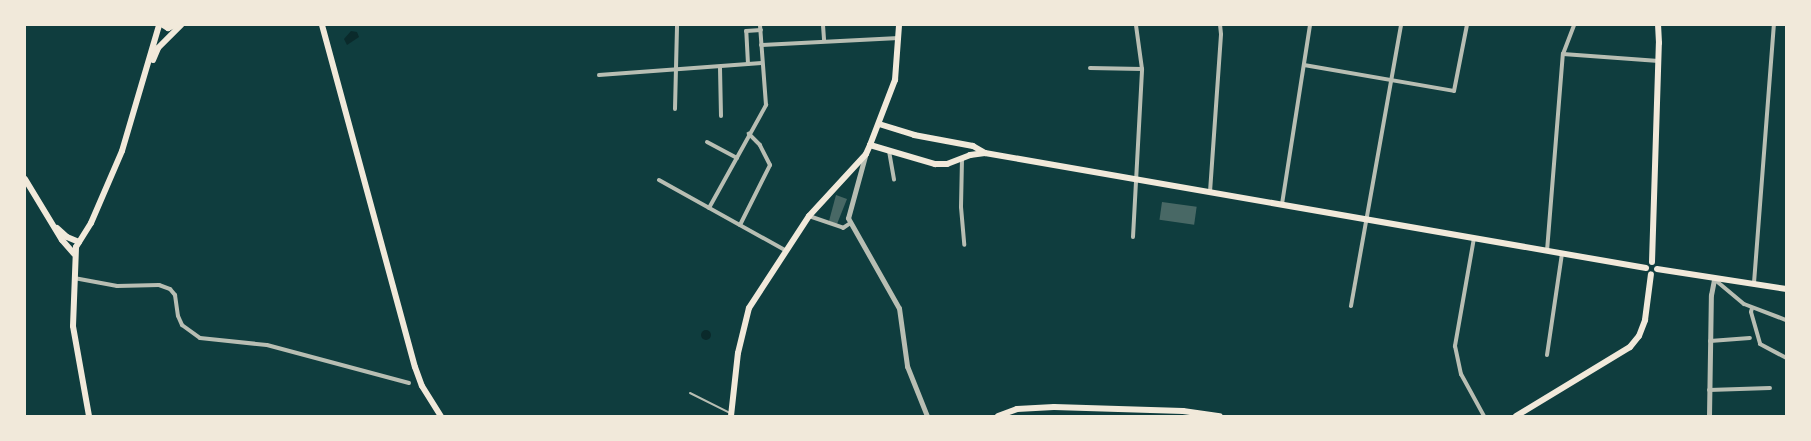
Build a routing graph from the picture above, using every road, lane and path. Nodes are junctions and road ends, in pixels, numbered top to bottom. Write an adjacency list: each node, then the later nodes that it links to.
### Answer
1 (159, 25): 33 (main road)
2 (163, 25): 3 (main road)
3 (175, 25)
4 (181, 25): 33 (main road)
5 (322, 25): 86 (main road)
6 (677, 25): 30 (street)
7 (760, 25): 18 (street)
8 (823, 25): 20 (street)
9 (899, 25): 19 (main road)
10 (1136, 25): 29 (street)
11 (1220, 25): 49 (street)
12 (1310, 25): 26 (street)
13 (1401, 25): 32 (street)
14 (1466, 25): 32 (street)
15 (1574, 25): 22 (street)
16 (1658, 25): 23 (main road)
17 (1774, 25): 71 (street)
18 (760, 30): 21 (street); 25 (street)
19 (899, 38): 20 (street); 36 (main road)
20 (824, 40): 21 (street)
21 (761, 45): 24 (street)
22 (1563, 54): 23 (street); 62 (street)
23 (1659, 60): 65 (main road)
24 (762, 63): 25 (street); 37 (street)
25 (748, 64): 27 (street)
26 (1304, 65): 32 (street); 50 (street)
27 (720, 68): 30 (street); 35 (street)
28 (1090, 68): 29 (street)
29 (1142, 69): 46 (street)
30 (676, 70): 31 (street); 34 (street)
31 (599, 75)
32 (1392, 80): 53 (street)
33 (138, 99): 59 (main road)
34 (675, 109)
35 (721, 116)
36 (879, 124): 39 (main road); 40 (main road)
37 (749, 134): 43 (street); 56 (street)
38 (707, 142): 43 (street)
39 (967, 145): 42 (main road); 44 (main road)
40 (868, 149): 41 (main road); 52 (main road); 54 (street)
41 (889, 151): 44 (main road); 48 (street)
42 (985, 153): 44 (main road); 46 (main road)
43 (737, 158): 51 (street)
44 (964, 158): 60 (street)
45 (25, 179): 55 (main road)
46 (1138, 179): 49 (main road); 57 (street)
47 (659, 180): 51 (street)
48 (894, 180)
49 (1210, 192): 50 (main road)
50 (1282, 204): 53 (main road)
51 (709, 208): 56 (street)
52 (809, 216): 54 (street); 61 (main road)
53 (1368, 219): 58 (main road); 73 (street)
54 (848, 221): 87 (street)
55 (53, 224): 59 (main road); 63 (main road)
56 (740, 224): 61 (street)
57 (1133, 237)
58 (1474, 238): 62 (main road); 90 (street)
59 (78, 242): 63 (main road)
60 (964, 245)
61 (785, 250): 84 (main road)
62 (1547, 251): 64 (main road)
63 (74, 254): 69 (main road)
64 (1562, 254): 66 (main road); 78 (street)
65 (1652, 262): 66 (main road); 67 (main road)
66 (1646, 268): 68 (main road)
67 (1657, 269): 68 (main road); 70 (main road)
68 (1651, 274): 91 (main road)
69 (74, 278): 80 (street); 85 (main road)
70 (1714, 279): 71 (main road); 74 (street); 77 (street)
71 (1754, 283): 72 (main road)
72 (1786, 289)
73 (1351, 306)
74 (1752, 308): 75 (street); 79 (street)
75 (1786, 320)
76 (1750, 338): 77 (street)
77 (1710, 341): 82 (street)
78 (1547, 355)
79 (1786, 358)
80 (409, 383)
81 (1770, 388): 82 (street)
82 (1710, 390): 92 (street)
83 (690, 393): 84 (lane)
84 (731, 415)
85 (89, 416)
86 (442, 416)
87 (926, 416)
88 (998, 416): 89 (main road)
89 (1220, 416)
90 (1484, 416)
91 (1516, 416)
92 (1709, 416)

